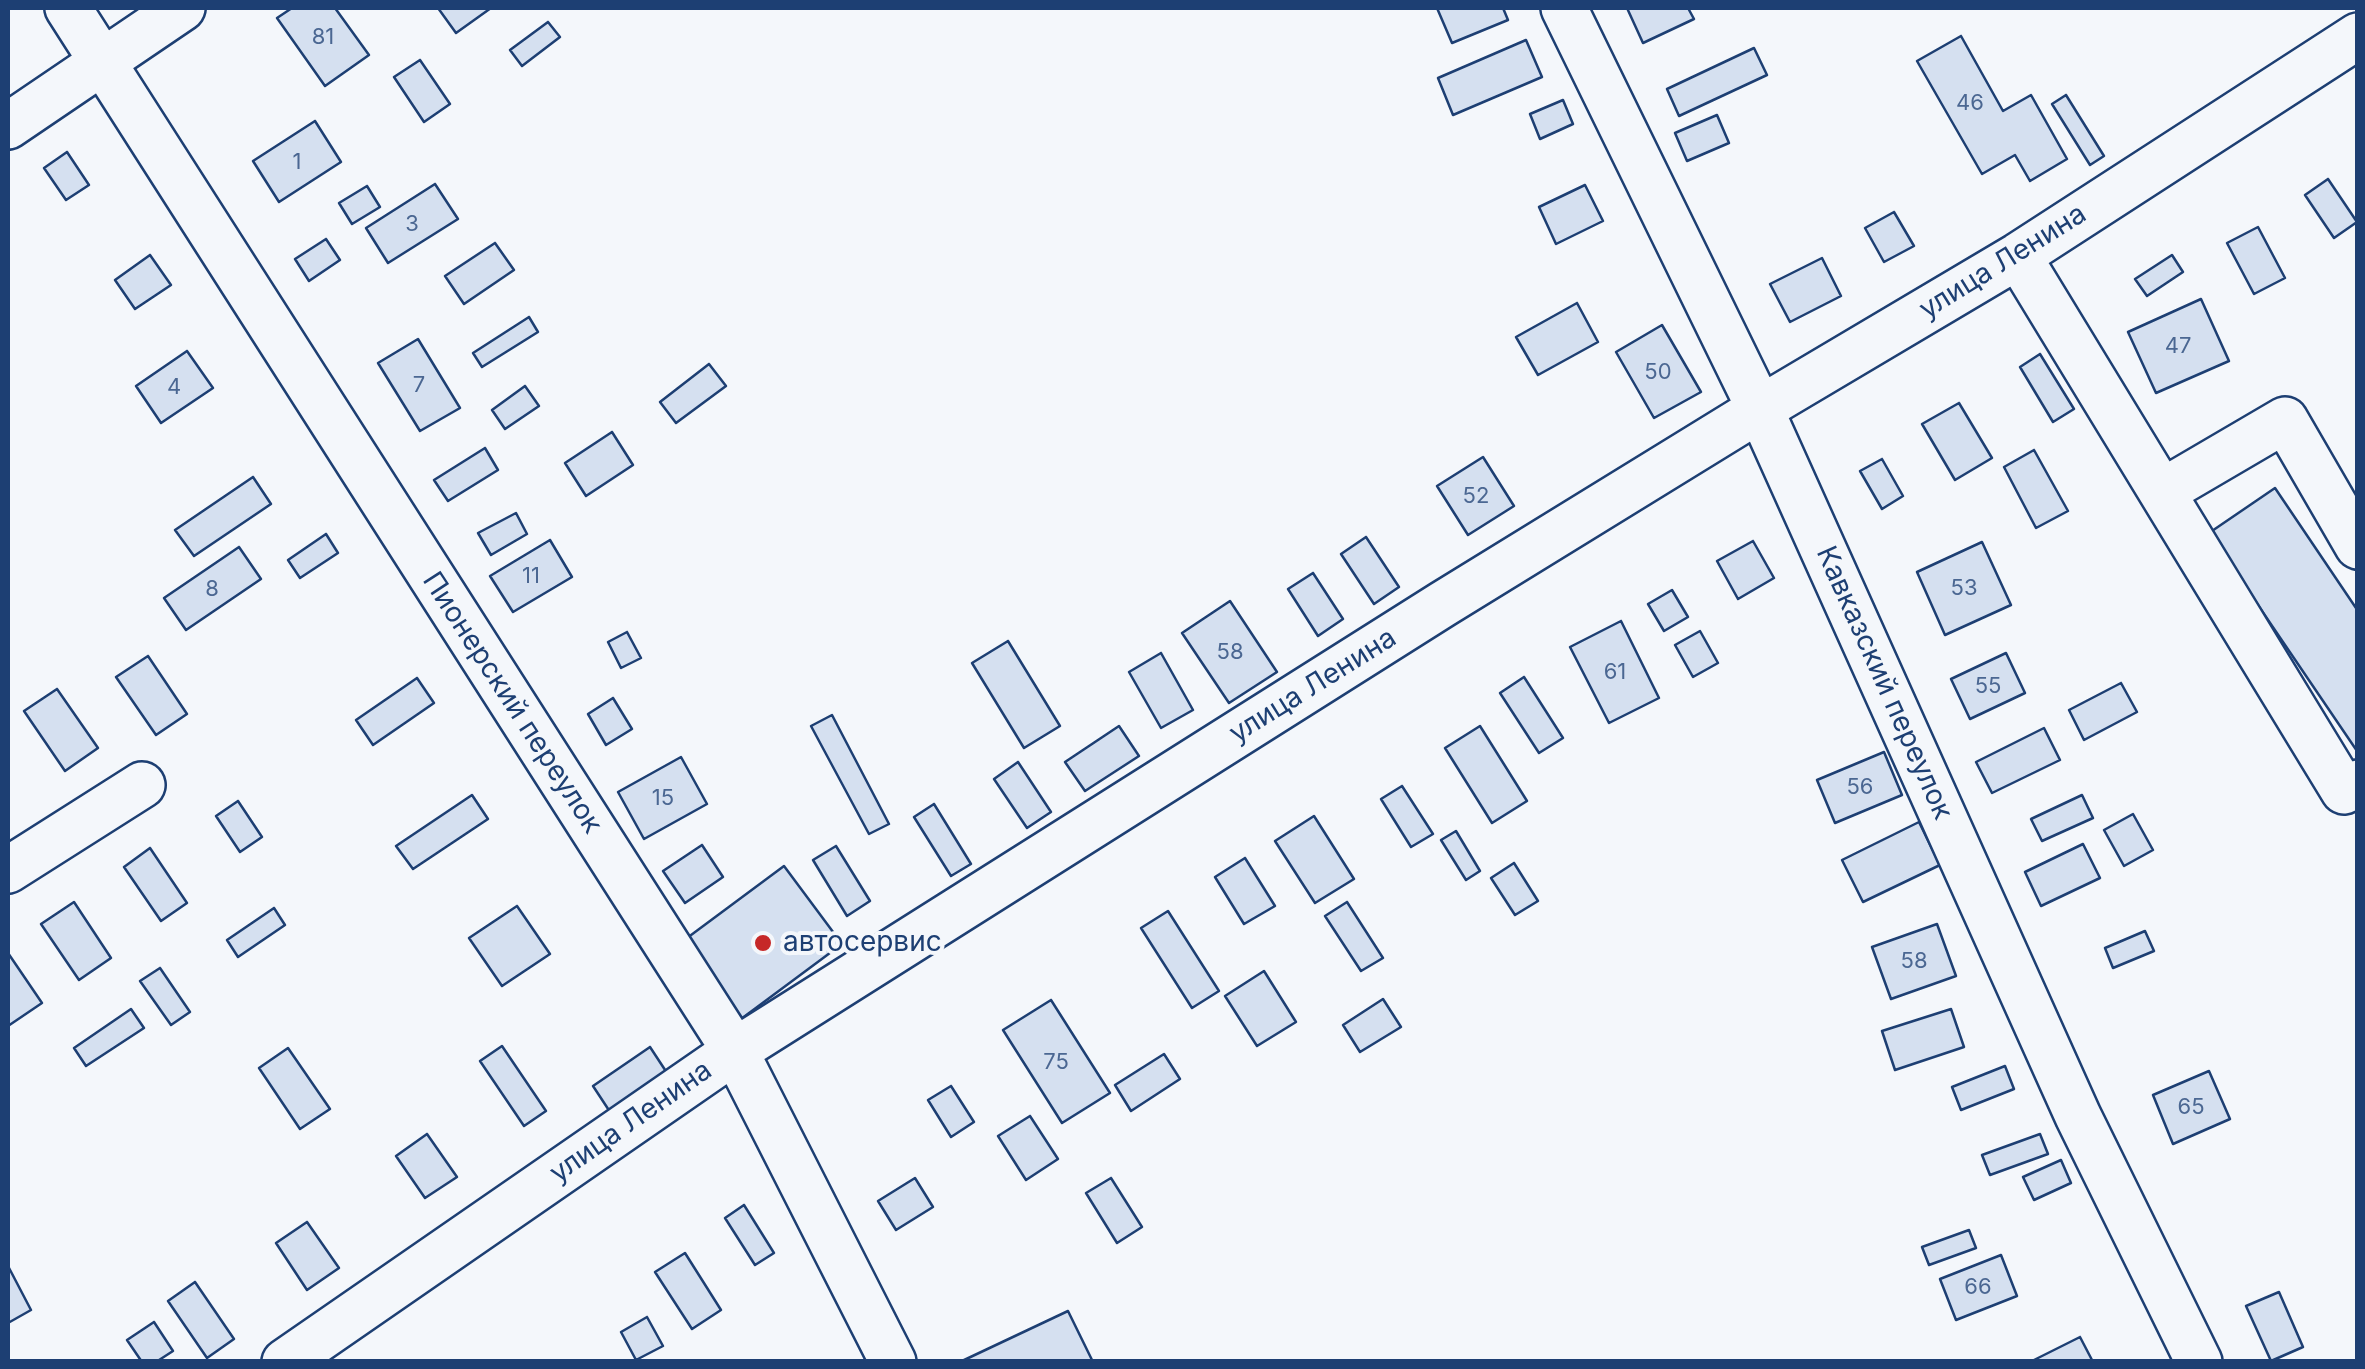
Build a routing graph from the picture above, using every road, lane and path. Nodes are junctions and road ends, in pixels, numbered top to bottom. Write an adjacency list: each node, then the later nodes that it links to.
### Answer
1 (68, 8): 5 (street, Пионерский переулок)
2 (182, 8): 5 (street)
3 (1564, 8): 8 (street, Кавказский переулок)
4 (2358, 36): 7 (street, улица Ленина)
5 (102, 62): 6 (street); 14 (street, Пионерский переулок)
6 (8, 126)
7 (2018, 256): 8 (street, улица Ленина); 9 (street)
8 (1760, 409): 14 (street, улица Ленина); 17 (street, Кавказский переулок)
9 (2162, 492): 10 (street); 11 (street)
10 (2358, 546)
11 (2358, 783)
12 (142, 785): 13 (street)
13 (8, 870)
14 (735, 1050): 15 (street, улица Ленина); 16 (street, Пионерский переулок)
15 (285, 1362)
16 (893, 1362)
17 (2199, 1362)

